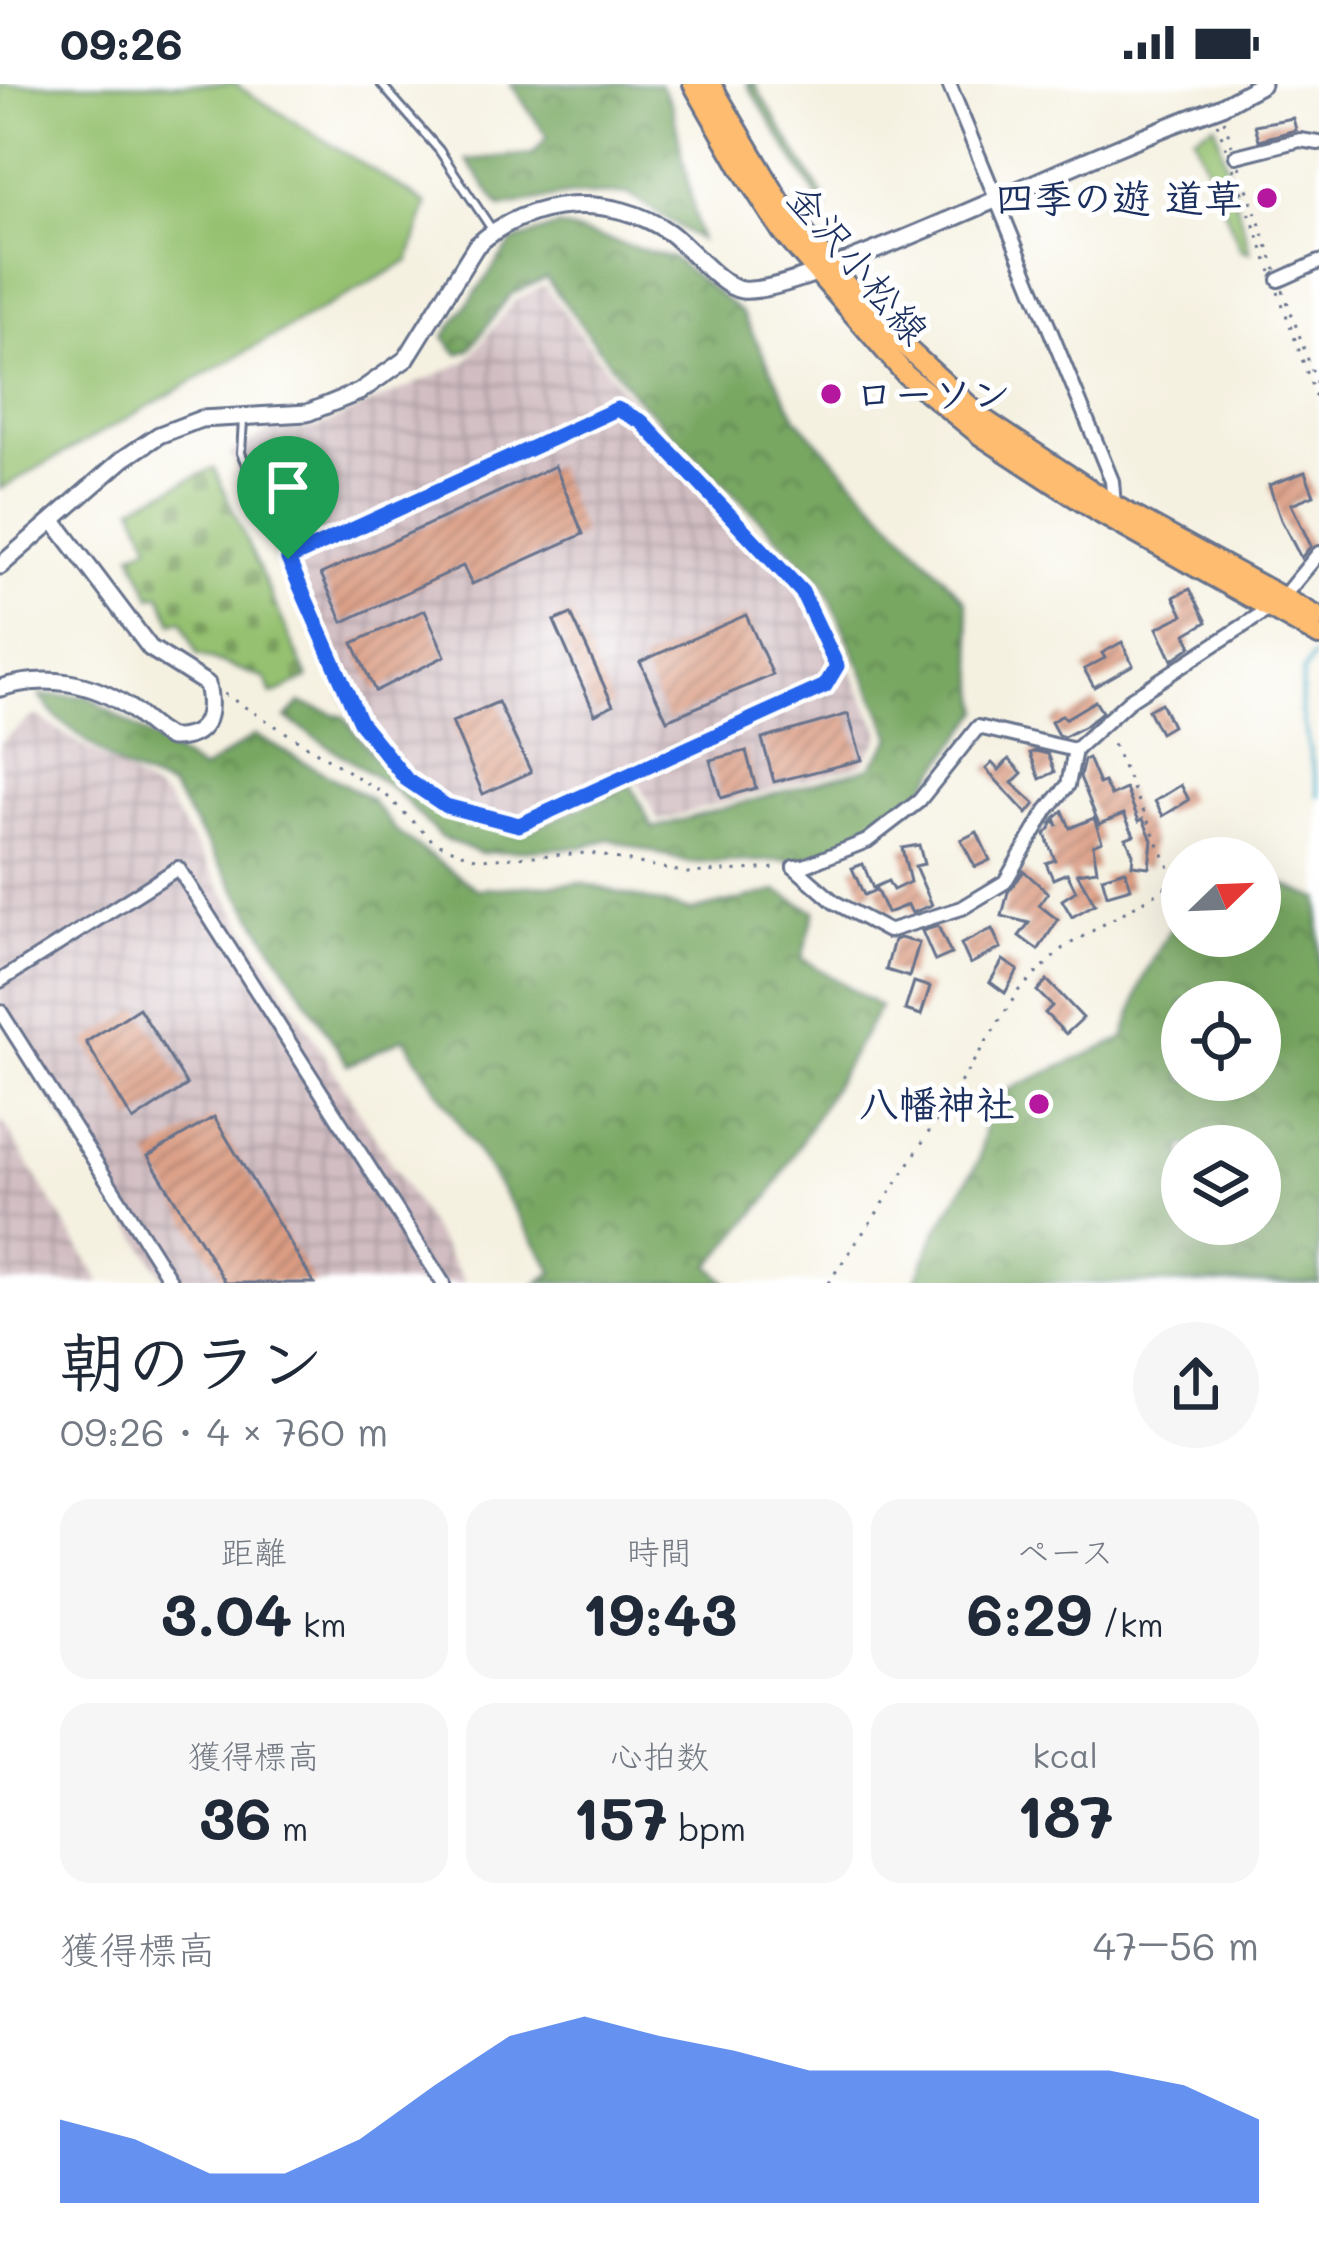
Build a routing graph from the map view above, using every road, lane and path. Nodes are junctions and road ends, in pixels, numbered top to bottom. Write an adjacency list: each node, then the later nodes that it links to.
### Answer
1 (693, 84): 12 (main road, 金沢小松線)
2 (711, 84): 12 (main road, 金沢小松線)
3 (949, 84): 9 (street)
4 (1262, 84): 6 (street)
5 (384, 85): 10 (lane)
6 (1216, 109): 8 (path); 9 (street); 15 (path)
7 (1319, 143): 8 (street)
8 (1236, 156): 13 (path)
9 (997, 200): 12 (street); 17 (street)
10 (493, 230): 12 (street); 16 (street)
11 (1319, 262): 13 (street)
12 (823, 270): 17 (main road, 金沢小松線); 22 (main road, 金沢小松線)
13 (1279, 280): 14 (path)
14 (1319, 390)
15 (1319, 406)
16 (243, 417): 18 (street); 20 (lane)
17 (1114, 505): 22 (main road, 金沢小松線)
18 (53, 521): 21 (street); 25 (street)
19 (1319, 553): 22 (street)
20 (288, 559): 20 (lane)
21 (0, 566)
22 (1276, 603): 23 (main road, 金沢小松線); 24 (main road, 金沢小松線); 26 (street)
23 (1319, 617)
24 (1319, 636)
25 (0, 688)
26 (1105, 725): 27 (street); 32 (path)
27 (1075, 750): 27 (street)
28 (0, 981): 31 (street)
29 (0, 1011): 30 (street)
30 (172, 1283)
31 (442, 1283)
32 (828, 1283)

